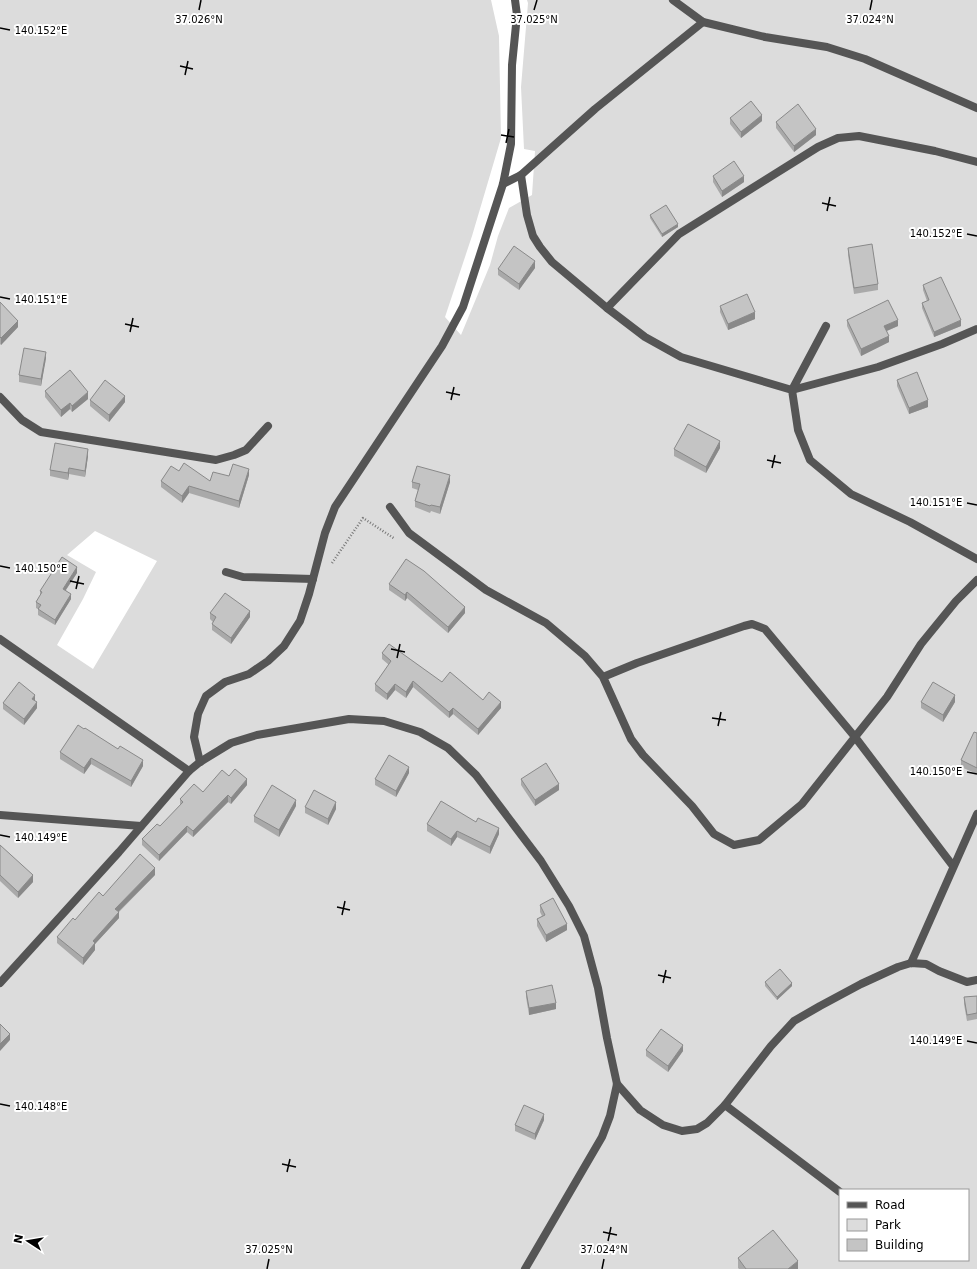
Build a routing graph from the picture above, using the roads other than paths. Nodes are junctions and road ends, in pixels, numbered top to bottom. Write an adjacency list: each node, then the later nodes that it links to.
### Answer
1 (515, 0): 7 (street)
2 (673, 0): 3 (street)
3 (703, 22): 4 (street); 6 (street)
4 (977, 108)
5 (977, 162): 8 (street)
6 (520, 175): 7 (street); 8 (street)
7 (503, 184): 17 (street)
8 (606, 308): 11 (street)
9 (826, 326): 11 (street)
10 (977, 329): 11 (street)
11 (792, 390): 15 (street)
12 (0, 398): 13 (street)
13 (268, 426)
14 (390, 507): 20 (street)
15 (977, 559)
16 (226, 572): 17 (street)
17 (314, 575): 22 (street)
18 (977, 580): 21 (street)
19 (0, 639): 23 (street)
20 (603, 677): 21 (street); 21 (street)
21 (855, 737): 27 (street)
22 (200, 762): 23 (street); 31 (street)
23 (189, 771): 26 (street)
24 (977, 814): 27 (street)
25 (0, 815): 26 (street)
26 (141, 826): 30 (street)
27 (953, 866): 28 (street)
28 (911, 963): 29 (street); 32 (street)
29 (977, 980)
30 (0, 983)
31 (617, 1084): 32 (street); 34 (street)
32 (724, 1105): 33 (street)
33 (839, 1191)
34 (525, 1269)

